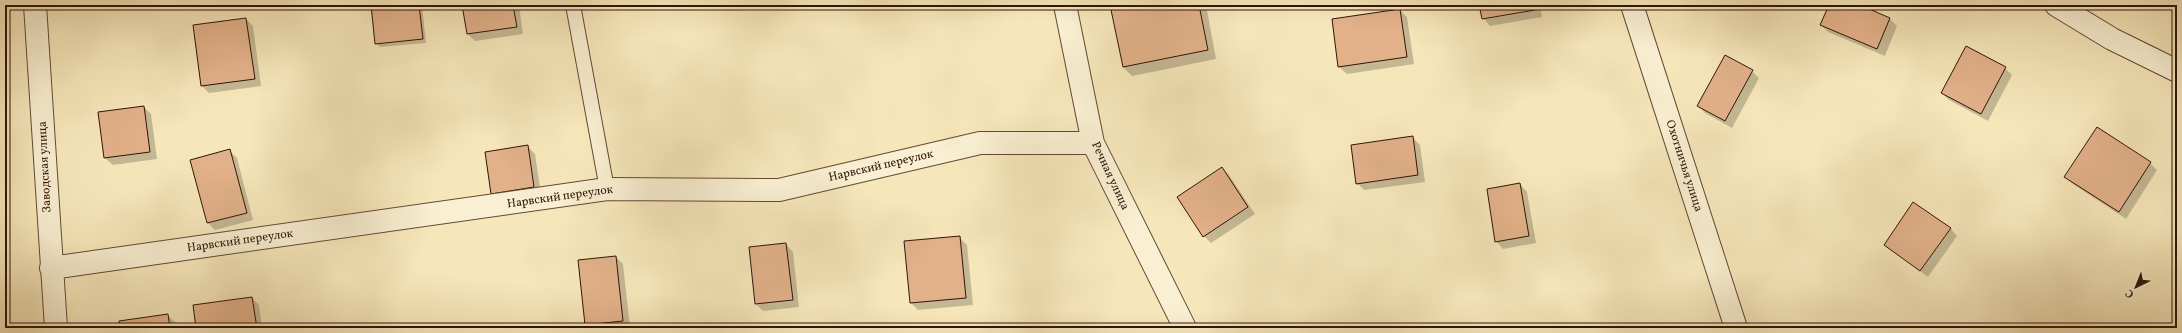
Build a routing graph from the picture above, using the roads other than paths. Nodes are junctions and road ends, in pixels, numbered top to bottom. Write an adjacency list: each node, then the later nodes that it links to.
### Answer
1 (35, 5): 9 (street, Заводская улица)
2 (574, 5): 8 (lane)
3 (1065, 5): 7 (street, Речная улица)
4 (1632, 5): 12 (street, Охотничья улица)
5 (2056, 5): 6 (street)
6 (2177, 71)
7 (1093, 143): 8 (street, Нарвский переулок); 10 (street, Речная улица)
8 (607, 189): 9 (street, Нарвский переулок)
9 (51, 268): 11 (street, Заводская улица)
10 (1179, 324)
11 (56, 328)
12 (1736, 328)

